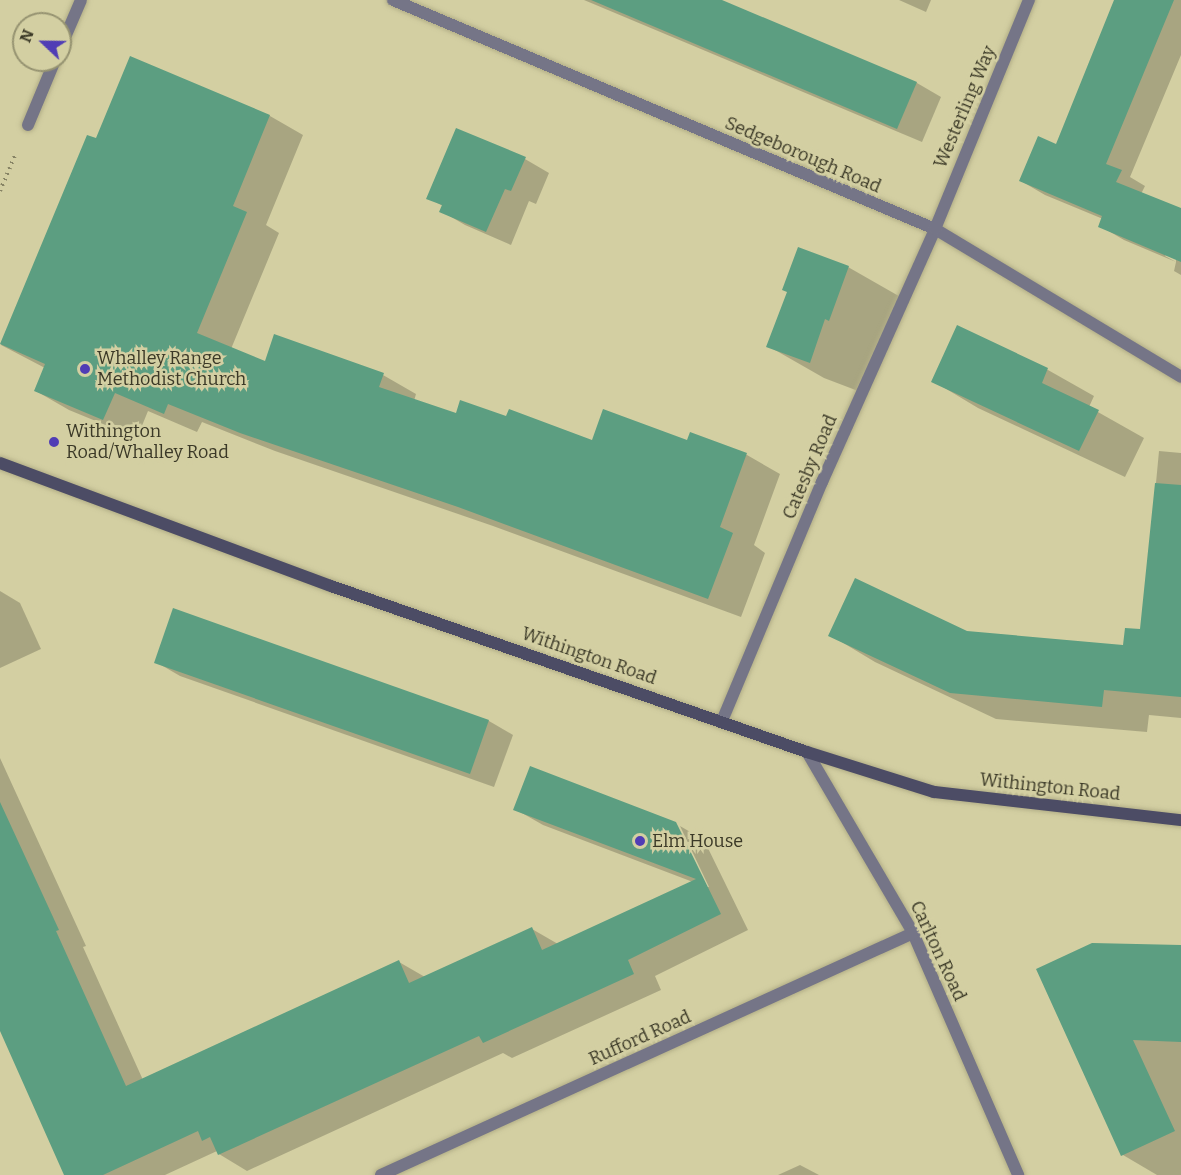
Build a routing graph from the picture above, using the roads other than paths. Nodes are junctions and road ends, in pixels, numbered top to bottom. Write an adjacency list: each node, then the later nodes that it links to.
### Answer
1 (81, 0): 4 (street)
2 (393, 0): 7 (street, Sedgeborough Road)
3 (1029, 0): 7 (street, Westerling Way)
4 (72, 21)
5 (50, 72): 6 (street)
6 (28, 125)
7 (935, 229): 8 (street, Sedgeborough Road); 10 (street, Catesby Road)
8 (1181, 377)
9 (0, 463): 10 (street, Withington Road)
10 (722, 721): 11 (street, Withington Road)
11 (807, 752): 12 (street, Withington Road); 13 (street, Carlton Road)
12 (1181, 820)
13 (913, 933): 14 (street, Rufford Road); 15 (street, Carlton Road)
14 (381, 1175)
15 (1018, 1175)

